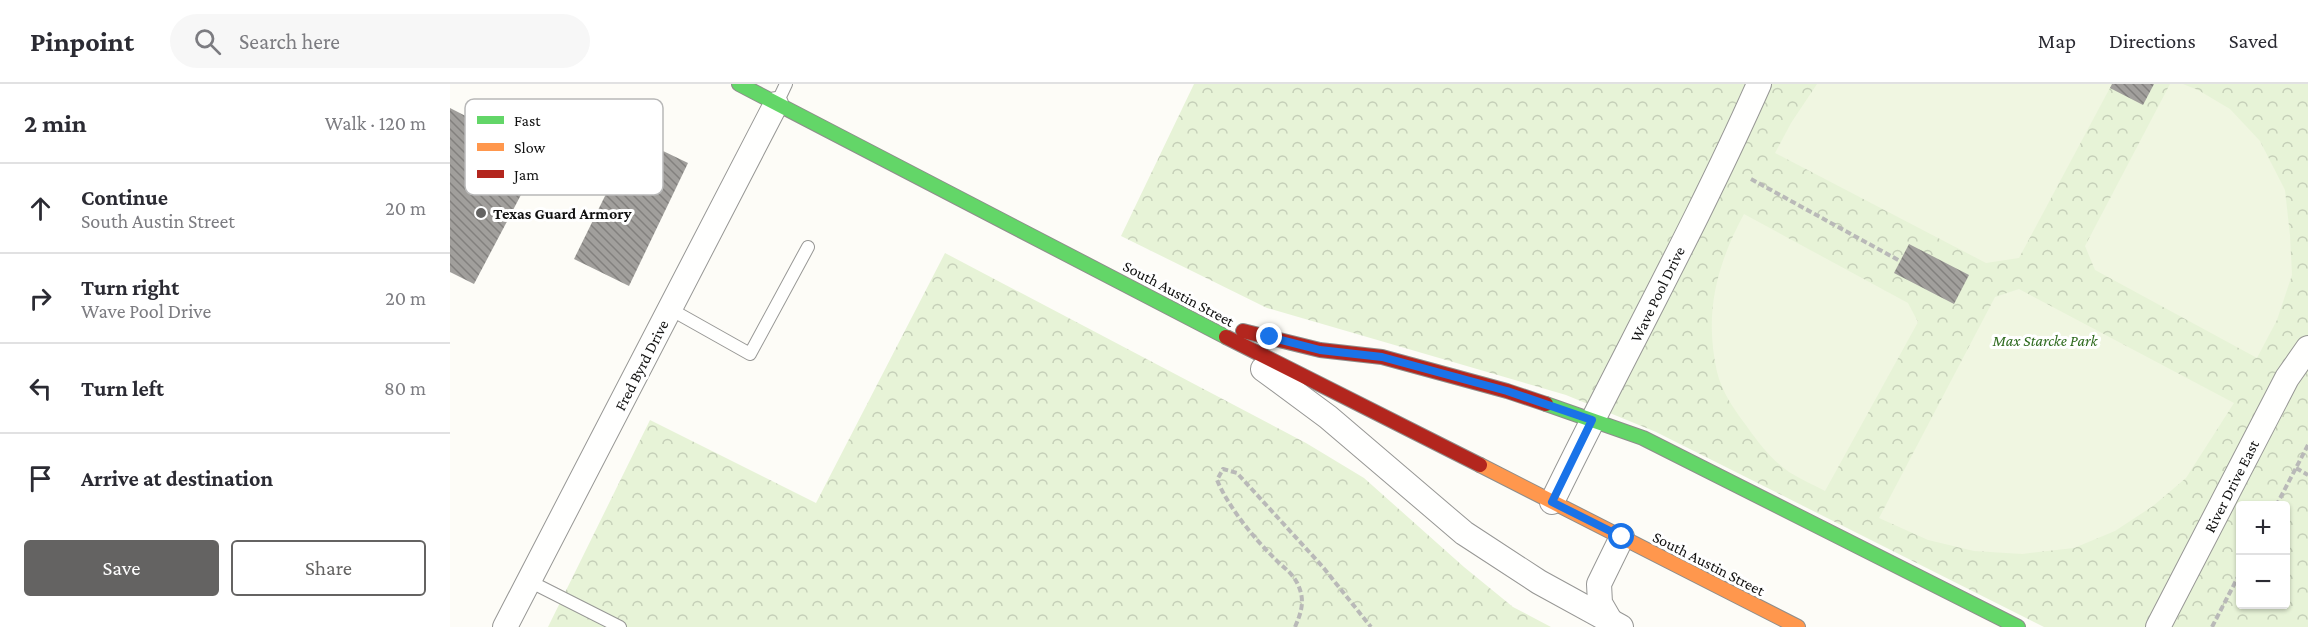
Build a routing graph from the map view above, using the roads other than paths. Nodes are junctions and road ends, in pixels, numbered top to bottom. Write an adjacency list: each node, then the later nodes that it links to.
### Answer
1 (739, 84): 3 (main road, South Austin Street)
2 (1759, 84): 8 (street, Wave Pool Drive)
3 (781, 94): 5 (street, Fred Byrd Drive); 6 (main road, South Austin Street)
4 (808, 247): 5 (lane)
5 (670, 309): 11 (street, Fred Byrd Drive)
6 (1195, 321): 8 (main road); 9 (main road, South Austin Street); 12 (street)
7 (2308, 348): 17 (street, River Drive East)
8 (1592, 420): 9 (street, Wave Pool Drive); 16 (main road)
9 (1552, 502): 10 (main road, South Austin Street)
10 (1622, 537): 12 (street); 15 (main road, South Austin Street)
11 (529, 581): 13 (street, Fred Byrd Drive); 14 (lane)
12 (1616, 625)
13 (505, 627)
14 (620, 627)
15 (1798, 627)
16 (2018, 627)
17 (2158, 627)

